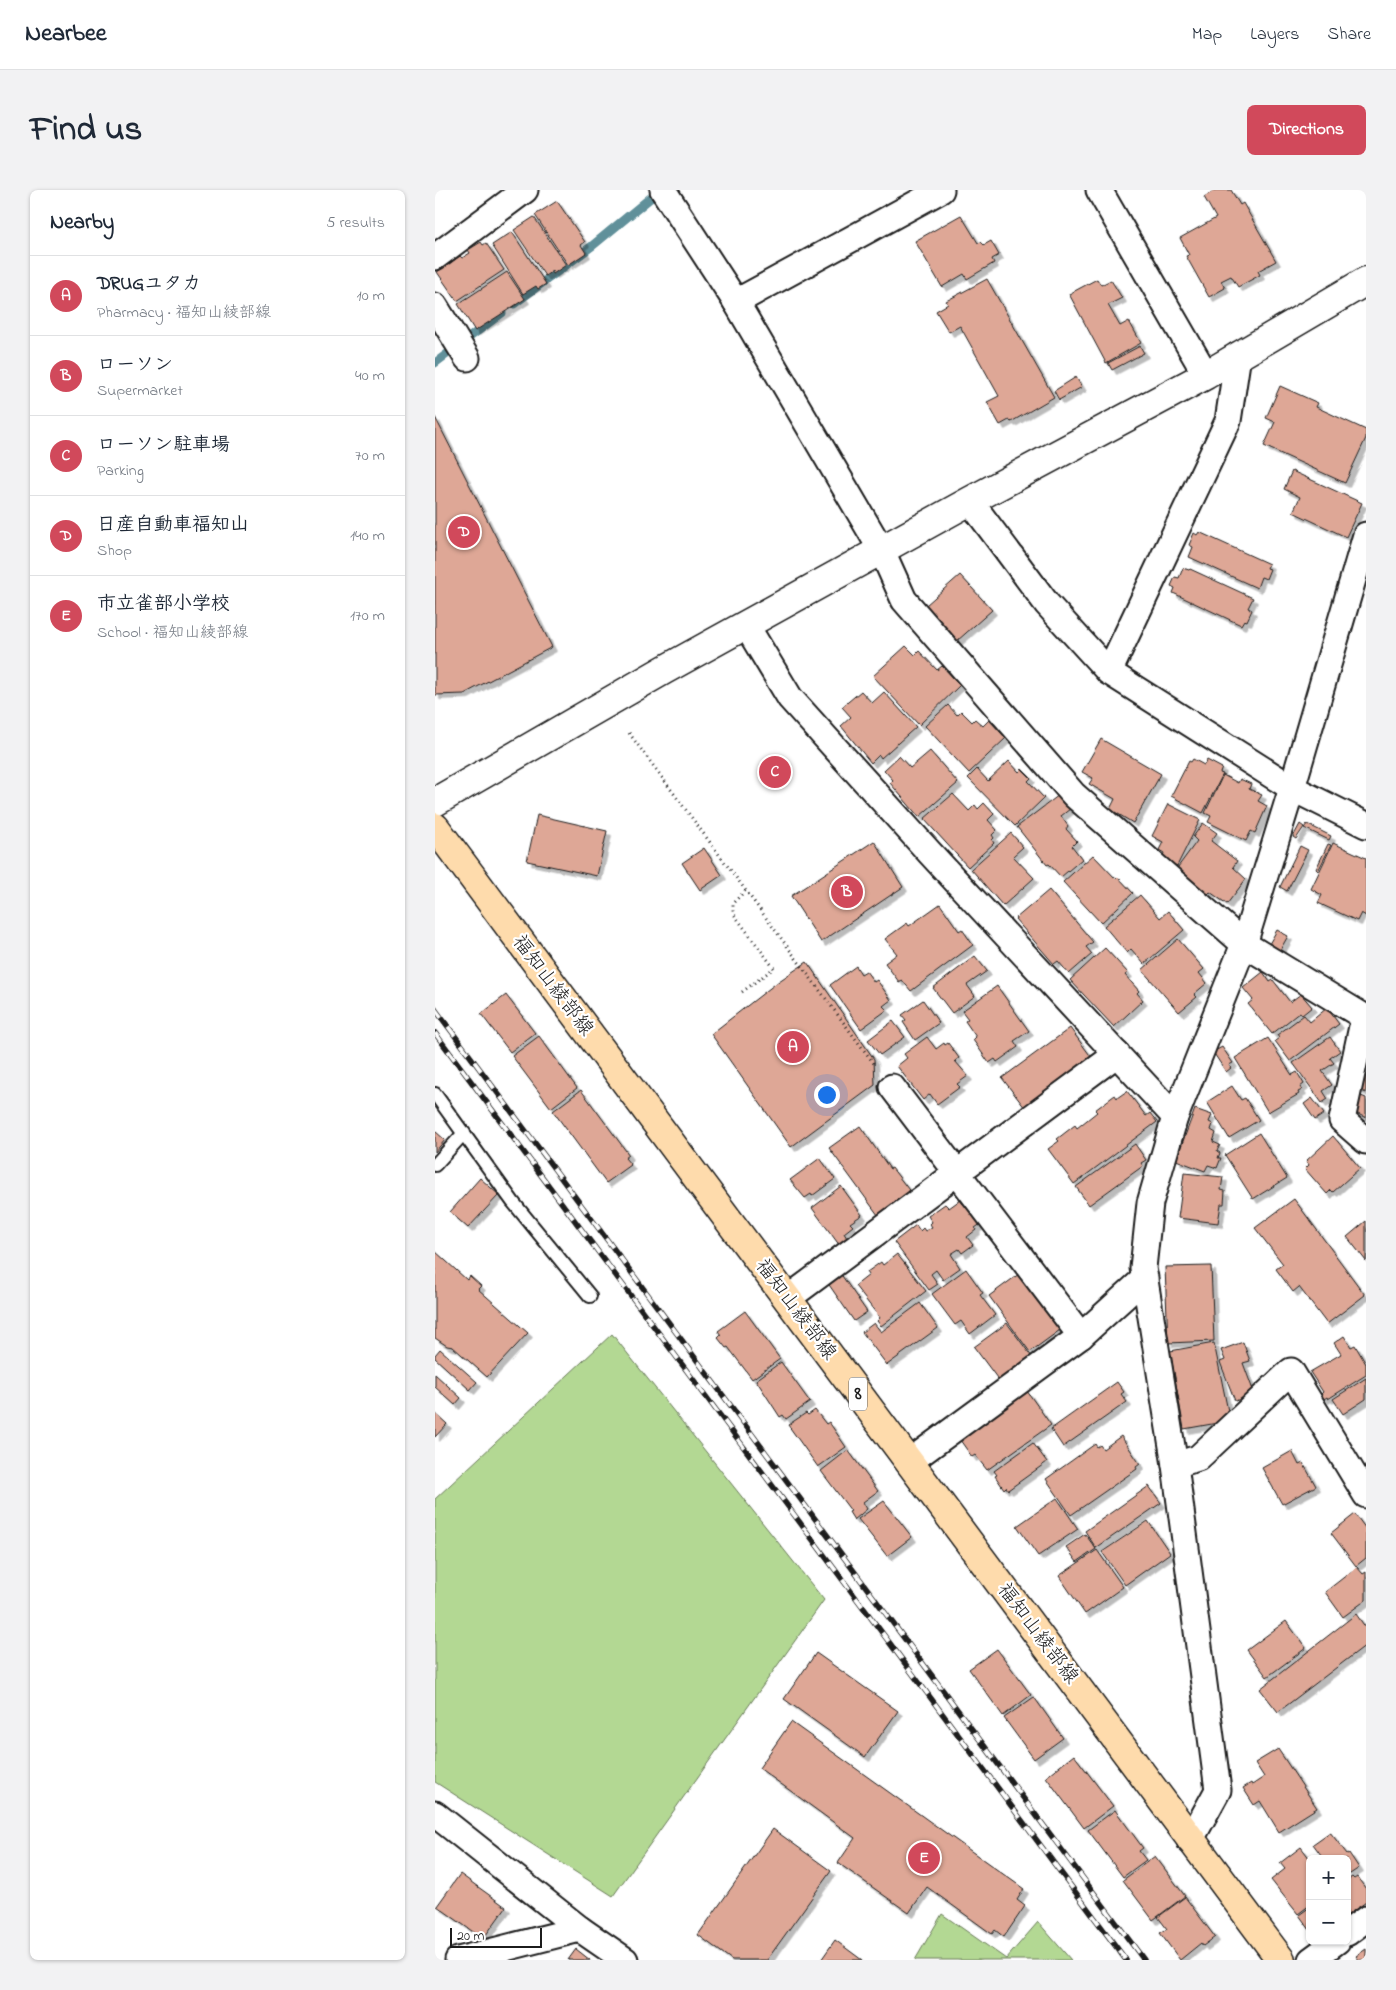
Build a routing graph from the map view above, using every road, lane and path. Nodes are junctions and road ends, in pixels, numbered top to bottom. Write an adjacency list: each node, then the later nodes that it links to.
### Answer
1 (525, 190): 5 (street)
2 (663, 190): 7 (street)
3 (941, 190): 7 (street)
4 (1099, 190): 11 (street)
5 (435, 257)
6 (1366, 281): 9 (street)
7 (736, 302): 14 (street)
8 (435, 306): 10 (street)
9 (1238, 355): 11 (street); 16 (street)
10 (467, 358)
11 (1206, 375): 12 (street)
12 (970, 501): 14 (street); 16 (street)
13 (1366, 536): 18 (street)
14 (882, 551): 15 (street); 23 (street)
15 (746, 625): 19 (street); 26 (street)
16 (1109, 672): 18 (street)
17 (629, 733): 22 (path)
18 (1292, 788): 20 (street); 23 (street)
19 (435, 802)
20 (1366, 825)
21 (435, 828): 36 (main road, 福知山綾部線 / 8)
22 (746, 890): 24 (path); 27 (path)
23 (1244, 944): 25 (street); 29 (street)
24 (742, 992)
25 (1365, 1017): 31 (street)
26 (1117, 1054): 29 (street); 33 (street)
27 (892, 1087): 33 (street)
28 (435, 1094): 30 (lane)
29 (1175, 1117): 34 (street)
30 (464, 1133): 32 (lane); 35 (lane)
31 (1366, 1141)
32 (435, 1165)
33 (957, 1172): 36 (street); 37 (street)
34 (1145, 1278): 37 (street); 39 (street)
35 (591, 1296)
36 (787, 1300): 38 (main road, 福知山綾部線 / 8)
37 (1081, 1336): 38 (street)
38 (909, 1462): 42 (main road, 福知山綾部線 / 8)
39 (1175, 1465): 40 (street); 42 (street)
40 (1366, 1495)
41 (437, 1821): 44 (street)
42 (1190, 1841): 49 (main road, 福知山綾部線 / 8)
43 (1366, 1920): 45 (street)
44 (580, 1929): 47 (street); 48 (street)
45 (1351, 1930)
46 (1332, 1945): 50 (street)
47 (458, 1960)
48 (625, 1960)
49 (1281, 1960)
50 (1311, 1960)

